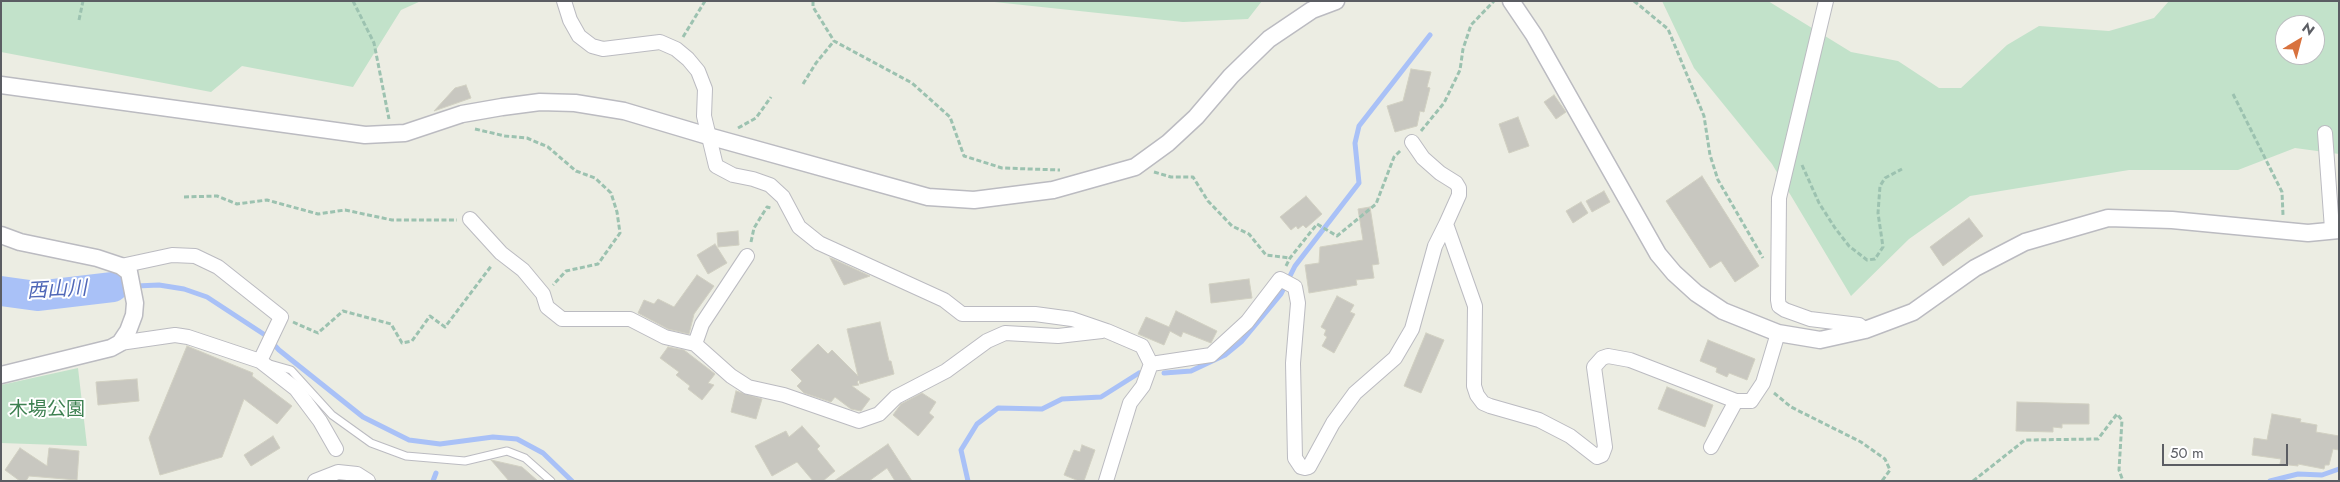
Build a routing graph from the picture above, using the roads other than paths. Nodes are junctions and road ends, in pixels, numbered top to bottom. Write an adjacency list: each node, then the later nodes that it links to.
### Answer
1 (564, 1): 7 (street)
2 (1336, 1): 7 (street)
3 (1511, 1): 17 (street)
4 (1826, 1): 15 (street)
5 (1, 85): 7 (street)
6 (2325, 133): 11 (street)
7 (708, 136): 16 (street)
8 (1412, 142): 10 (street)
9 (470, 219): 19 (street)
10 (1446, 224): 21 (street); 23 (street)
11 (2335, 230): 15 (street)
12 (2, 235): 14 (street)
13 (747, 256): 19 (street)
14 (125, 269): 18 (street); 20 (street)
15 (1865, 330): 17 (street)
16 (1107, 331): 19 (street); 21 (street)
17 (1778, 334): 23 (street)
18 (120, 342): 20 (street); 22 (street)
19 (695, 344)
20 (260, 361): 25 (street); 28 (lane)
21 (1151, 364): 29 (street)
22 (1, 375)
23 (1736, 401): 24 (street)
24 (1712, 447)
25 (336, 449)
26 (315, 481): 27 (street)
27 (368, 481)
28 (551, 481)
29 (1106, 481)

